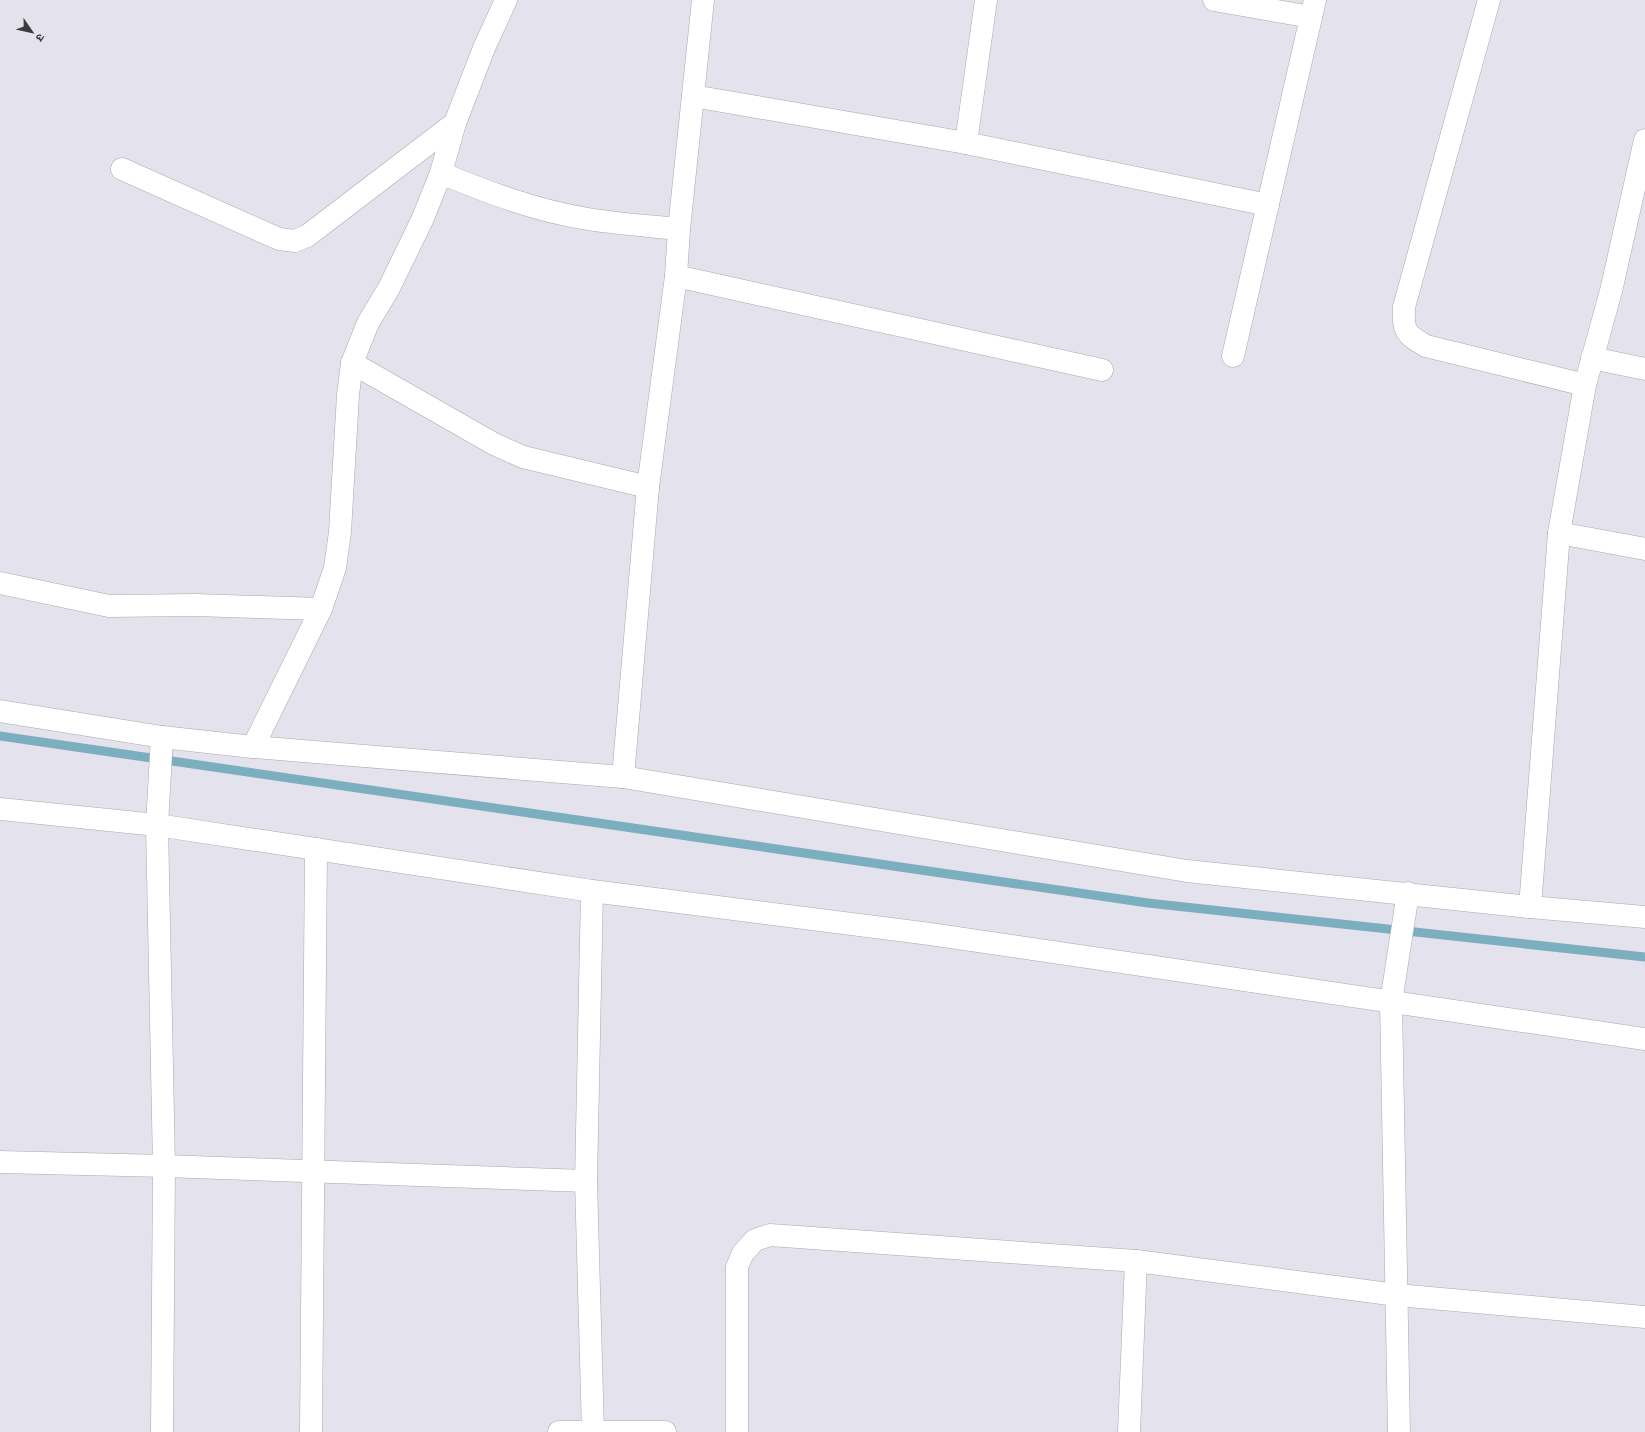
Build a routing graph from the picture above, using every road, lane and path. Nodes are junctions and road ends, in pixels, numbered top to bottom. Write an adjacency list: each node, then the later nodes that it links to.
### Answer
1 (506, 0): 8 (street)
2 (703, 0): 7 (street)
3 (986, 0): 10 (street)
4 (1214, 0): 6 (street)
5 (1489, 0): 22 (street)
6 (1313, 8): 14 (street)
7 (693, 96): 10 (street); 15 (street)
8 (455, 123): 11 (street); 12 (street)
9 (1645, 140): 13 (street)
10 (966, 143): 14 (street)
11 (122, 169)
12 (441, 172): 15 (street); 19 (street)
13 (1641, 175): 18 (street)
14 (1268, 205): 17 (street)
15 (679, 229): 16 (street)
16 (676, 276): 21 (street); 23 (street)
17 (1233, 356)
18 (1592, 358): 20 (street); 22 (street)
19 (352, 363): 23 (street); 27 (street)
20 (1645, 369)
21 (1102, 370)
22 (1585, 385): 24 (street)
23 (648, 487): 31 (street)
24 (1559, 533): 25 (street); 37 (street)
25 (1645, 549)
26 (0, 583): 27 (street)
27 (321, 609): 30 (street)
28 (0, 711): 29 (street)
29 (161, 744): 30 (street); 33 (street)
30 (253, 747): 31 (street)
31 (623, 777): 36 (street)
32 (0, 809): 33 (street)
33 (157, 825): 34 (street); 42 (street)
34 (316, 849): 35 (street); 43 (street)
35 (592, 891): 39 (street); 44 (street)
36 (1408, 893): 37 (street); 39 (street)
37 (1530, 907): 38 (street)
38 (1645, 917)
39 (1391, 1002): 40 (street); 46 (street)
40 (1645, 1039)
41 (0, 1162): 42 (street)
42 (164, 1166): 43 (street); 48 (street)
43 (313, 1172): 44 (street); 49 (street)
44 (586, 1181): 51 (street)
45 (1136, 1261): 46 (street); 53 (street); 54 (street)
46 (1397, 1295): 47 (street); 55 (street)
47 (1645, 1317)
48 (162, 1432)
49 (311, 1432)
50 (559, 1432): 51 (street)
51 (592, 1432): 52 (street)
52 (665, 1432)
53 (737, 1432)
54 (1130, 1432)
55 (1399, 1432)

